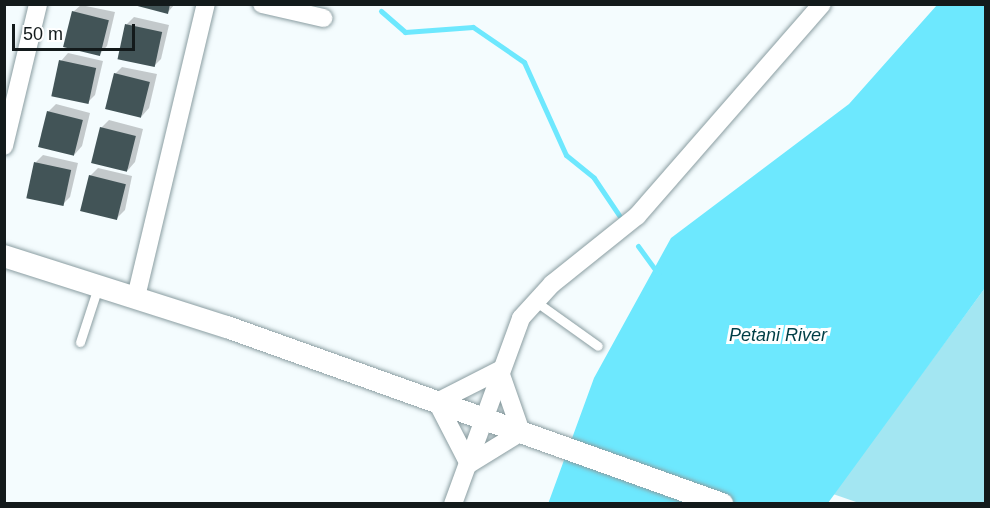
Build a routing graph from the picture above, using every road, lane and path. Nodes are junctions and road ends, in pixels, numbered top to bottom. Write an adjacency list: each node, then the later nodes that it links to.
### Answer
1 (38, 4): 6 (street)
2 (206, 4): 9 (street)
3 (262, 4): 5 (street)
4 (822, 4): 10 (street)
5 (323, 18)
6 (4, 146)
7 (4, 256): 8 (street)
8 (98, 285): 9 (street); 11 (lane)
9 (136, 297): 14 (street)
10 (535, 301): 12 (lane); 13 (street)
11 (80, 342)
12 (598, 346)
13 (500, 370): 14 (street); 15 (street); 16 (street)
14 (437, 402): 15 (street); 17 (street)
15 (485, 418): 16 (street); 17 (street)
16 (521, 432): 17 (street); 19 (street)
17 (469, 465): 18 (street)
18 (453, 504)
19 (722, 504)

